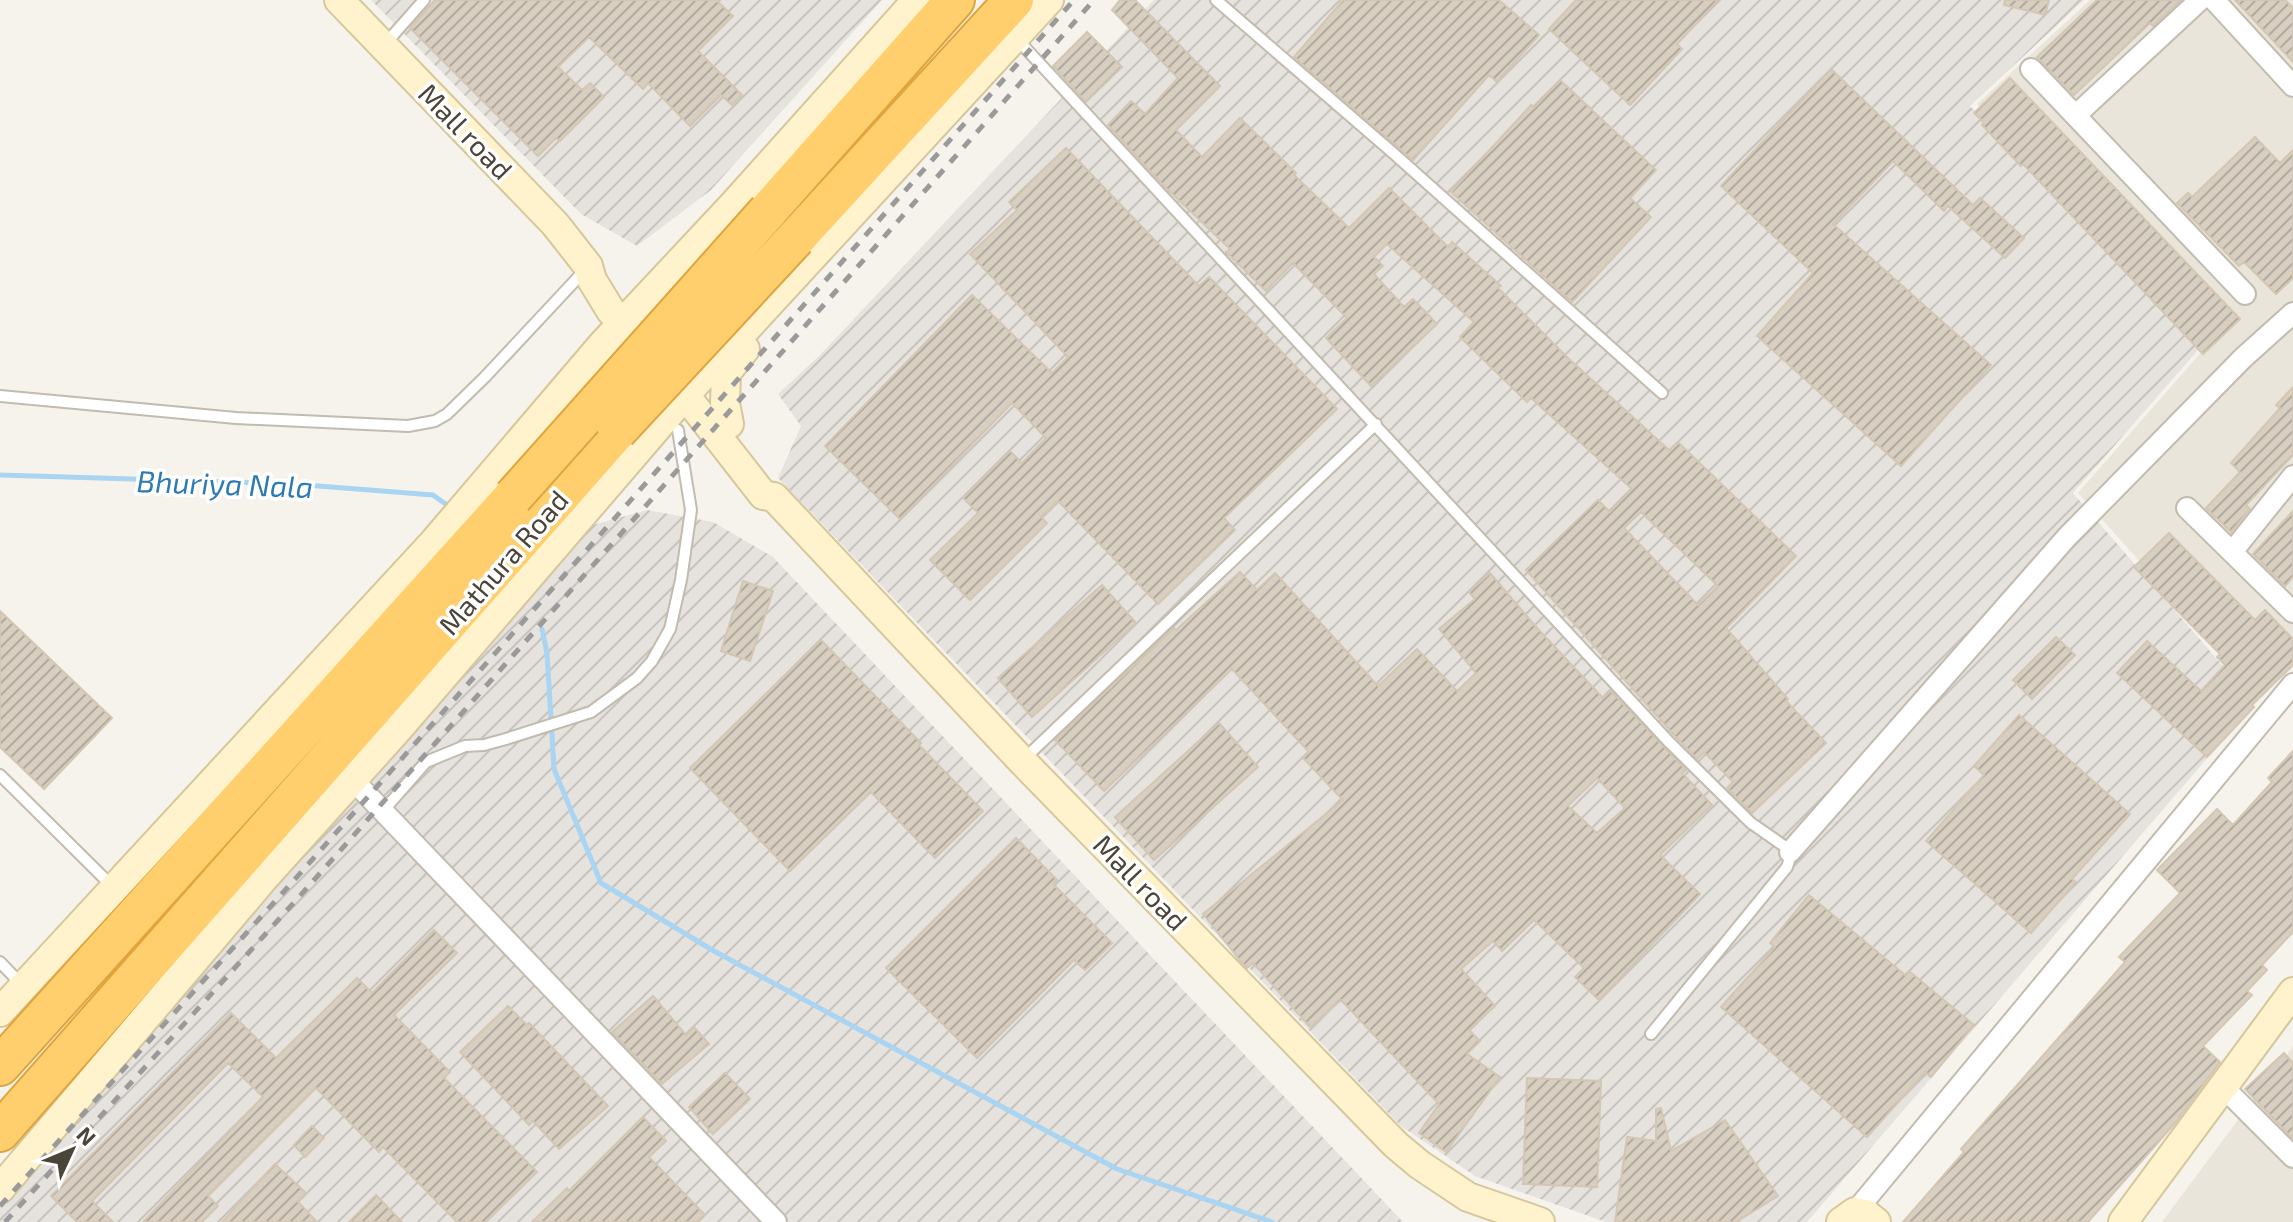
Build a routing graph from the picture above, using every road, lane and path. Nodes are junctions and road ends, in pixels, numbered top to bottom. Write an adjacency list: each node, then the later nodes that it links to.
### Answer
1 (339, 0): 10 (main road, Mall road)
2 (424, 0): 10 (lane)
3 (916, 0): 15 (main road); 19 (main road)
4 (955, 0): 45 (highway, Mathura Road, bridge)
5 (1049, 0): 9 (main road)
6 (1216, 0): 23 (lane)
7 (2200, 0): 13 (street)
8 (2214, 0): 12 (street)
9 (1014, 18): 14 (main road); 25 (lane); 47 (highway, Mathura Road, bridge)
10 (384, 45): 17 (main road, Mall road)
11 (2031, 69): 13 (street)
12 (2293, 86)
13 (2076, 115): 18 (street)
14 (905, 155): 16 (main road); 26 (main road)
15 (733, 205): 16 (main road); 19 (main road)
16 (805, 263): 22 (main road)
17 (588, 266): 19 (main road, Mall road); 24 (lane)
18 (2245, 294)
19 (627, 312): 21 (main road); 22 (main road, Mall road)
20 (2293, 313): 38 (street)
21 (567, 387): 28 (main road); 39 (main road)
22 (691, 388): 26 (main road, Mall road); 28 (main road)
23 (1662, 393)
24 (0, 396)
25 (1376, 424): 34 (lane); 38 (lane)
26 (721, 428): 27 (main road); 34 (main road, Mall road)
27 (678, 430): 28 (main road); 37 (lane)
28 (630, 459): 36 (main road)
29 (2293, 476): 31 (street)
30 (2187, 508): 31 (street)
31 (2232, 552): 32 (street)
32 (2293, 612)
33 (2293, 684): 50 (street)
34 (1022, 761): 52 (main road, Mall road)
35 (0, 775): 39 (lane)
36 (353, 780): 37 (street); 49 (main road)
37 (383, 811): 51 (street)
38 (1790, 852): 44 (lane)
39 (115, 888): 41 (main road)
40 (0, 962): 41 (lane)
41 (23, 987): 43 (main road)
42 (2293, 992): 46 (main road)
43 (0, 1012)
44 (1651, 1034)
45 (0, 1066)
46 (2223, 1087): 48 (street); 53 (main road)
47 (0, 1132)
48 (2293, 1157)
49 (0, 1189)
50 (1857, 1219)
51 (776, 1222)
52 (1540, 1222)
53 (2123, 1222)

